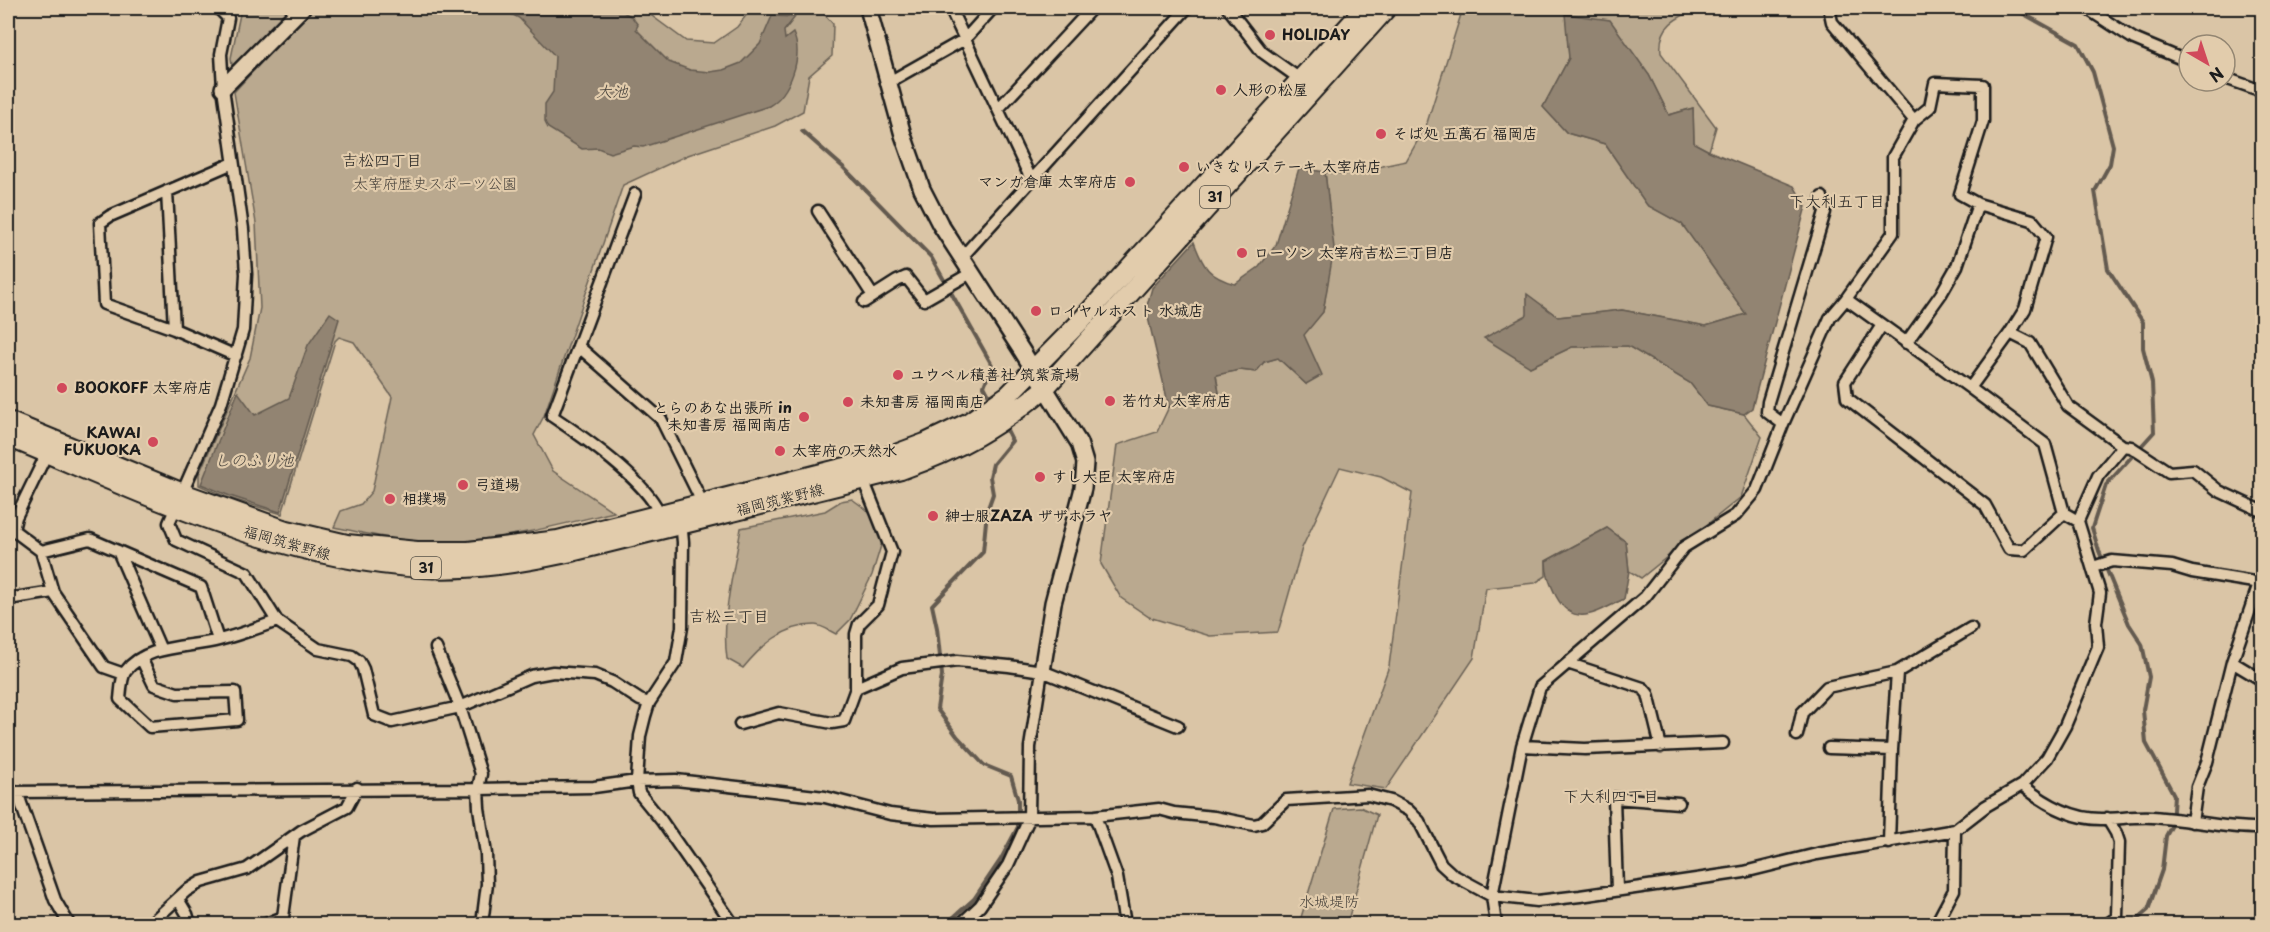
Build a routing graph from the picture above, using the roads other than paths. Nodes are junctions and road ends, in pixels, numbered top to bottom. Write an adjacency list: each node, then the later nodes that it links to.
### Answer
1 (218, 8): 18 (street)
2 (302, 8): 18 (street)
3 (868, 8): 16 (street)
4 (950, 8): 13 (street)
5 (993, 8): 13 (street)
6 (1092, 8): 20 (street)
7 (1187, 8): 23 (street)
8 (1228, 8): 15 (street)
9 (1365, 8): 15 (main road, 福岡筑紫野線 / 31)
10 (1387, 8): 39 (main road, 福岡筑紫野線 / 31)
11 (1829, 8): 21 (street)
12 (2086, 8): 14 (street)
13 (965, 39): 16 (street); 20 (street)
14 (2177, 57)
15 (1300, 79): 38 (main road, 福岡筑紫野線 / 31)
16 (889, 82): 29 (street)
17 (2237, 82): 19 (street)
18 (224, 88): 22 (street)
19 (2262, 91)
20 (998, 109): 23 (street)
21 (1914, 120): 27 (street); 31 (street)
22 (233, 164): 24 (street); 37 (street)
23 (1031, 179): 29 (street)
24 (167, 191): 33 (street); 33 (street)
25 (635, 194): 36 (street)
26 (1822, 196): 42 (street)
27 (1978, 204): 34 (street); 35 (street)
28 (818, 211): 30 (street)
29 (962, 257): 30 (street)
30 (971, 273): 38 (street)
31 (1846, 299): 32 (street); 42 (street)
32 (1882, 325): 35 (street); 50 (street)
33 (174, 329): 37 (street)
34 (2010, 333): 40 (street); 44 (street)
35 (1906, 343): 40 (street)
36 (578, 346): 48 (street); 51 (street)
37 (236, 356): 47 (street)
38 (1034, 370): 39 (street); 48 (main road, 福岡筑紫野線 / 31)
39 (1045, 388): 46 (main road, 福岡筑紫野線 / 31); 68 (street)
40 (1970, 388): 50 (street)
41 (8, 421): 47 (main road, 福岡筑紫野線 / 31)
42 (1783, 424): 67 (street)
43 (8, 437): 45 (main road, 福岡筑紫野線 / 31)
44 (2127, 447): 49 (street); 53 (street)
45 (46, 453): 47 (main road, 福岡筑紫野線 / 31); 54 (street)
46 (863, 479): 52 (main road, 福岡筑紫野線 / 31); 72 (street)
47 (179, 500): 51 (main road, 福岡筑紫野線 / 31); 52 (main road, 福岡筑紫野線 / 31); 60 (street)
48 (702, 504): 52 (main road, 福岡筑紫野線 / 31)
49 (2262, 511)
50 (2064, 513): 53 (street)
51 (660, 516): 52 (main road, 福岡筑紫野線 / 31)
52 (681, 517): 73 (street)
53 (2078, 521): 56 (street)
54 (41, 551): 55 (street); 58 (street)
55 (118, 551): 62 (street); 64 (street)
56 (2093, 567): 57 (street); 84 (street)
57 (2261, 579): 66 (street)
58 (53, 592): 59 (street); 70 (street)
59 (8, 599)
60 (277, 621): 62 (street); 74 (street)
61 (1971, 628): 69 (street)
62 (218, 640): 64 (street)
63 (436, 648): 74 (street)
64 (161, 650): 65 (street)
65 (141, 658): 70 (street); 70 (street)
66 (2232, 662): 71 (street); 92 (street)
67 (1570, 664): 79 (street); 80 (street)
68 (1042, 671): 72 (street); 76 (street); 91 (street)
69 (1897, 672): 77 (street); 82 (street)
70 (124, 674)
71 (2262, 680)
72 (856, 688): 75 (street)
73 (649, 703): 74 (street); 83 (street)
74 (460, 707): 86 (street)
75 (740, 724)
76 (1178, 726)
77 (1797, 735)
78 (1723, 742): 80 (street)
79 (1522, 746): 80 (street); 98 (street)
80 (1661, 747)
81 (1829, 748): 82 (street)
82 (1892, 750): 96 (street)
83 (637, 781): 86 (street); 91 (street); 105 (street)
84 (2022, 785): 90 (street); 94 (street)
85 (357, 788): 86 (street); 87 (street); 95 (street)
86 (478, 789): 104 (street)
87 (12, 792): 100 (street)
88 (1679, 803): 97 (street)
89 (1095, 816): 91 (street); 98 (street); 107 (street)
90 (2107, 818): 92 (street); 110 (street)
91 (1029, 819): 106 (street)
92 (2192, 822): 93 (street)
93 (2262, 828)
94 (1955, 830): 96 (street); 109 (street)
95 (294, 836): 99 (street); 103 (street)
96 (1889, 843): 97 (street)
97 (1617, 890): 98 (street)
98 (1492, 896): 108 (street)
99 (178, 899): 101 (street); 102 (street)
100 (69, 924)
101 (150, 924)
102 (190, 924)
103 (266, 924)
104 (482, 924)
105 (733, 924)
106 (961, 924)
107 (1125, 924)
108 (1496, 924)
109 (1936, 924)
110 (2108, 924)

